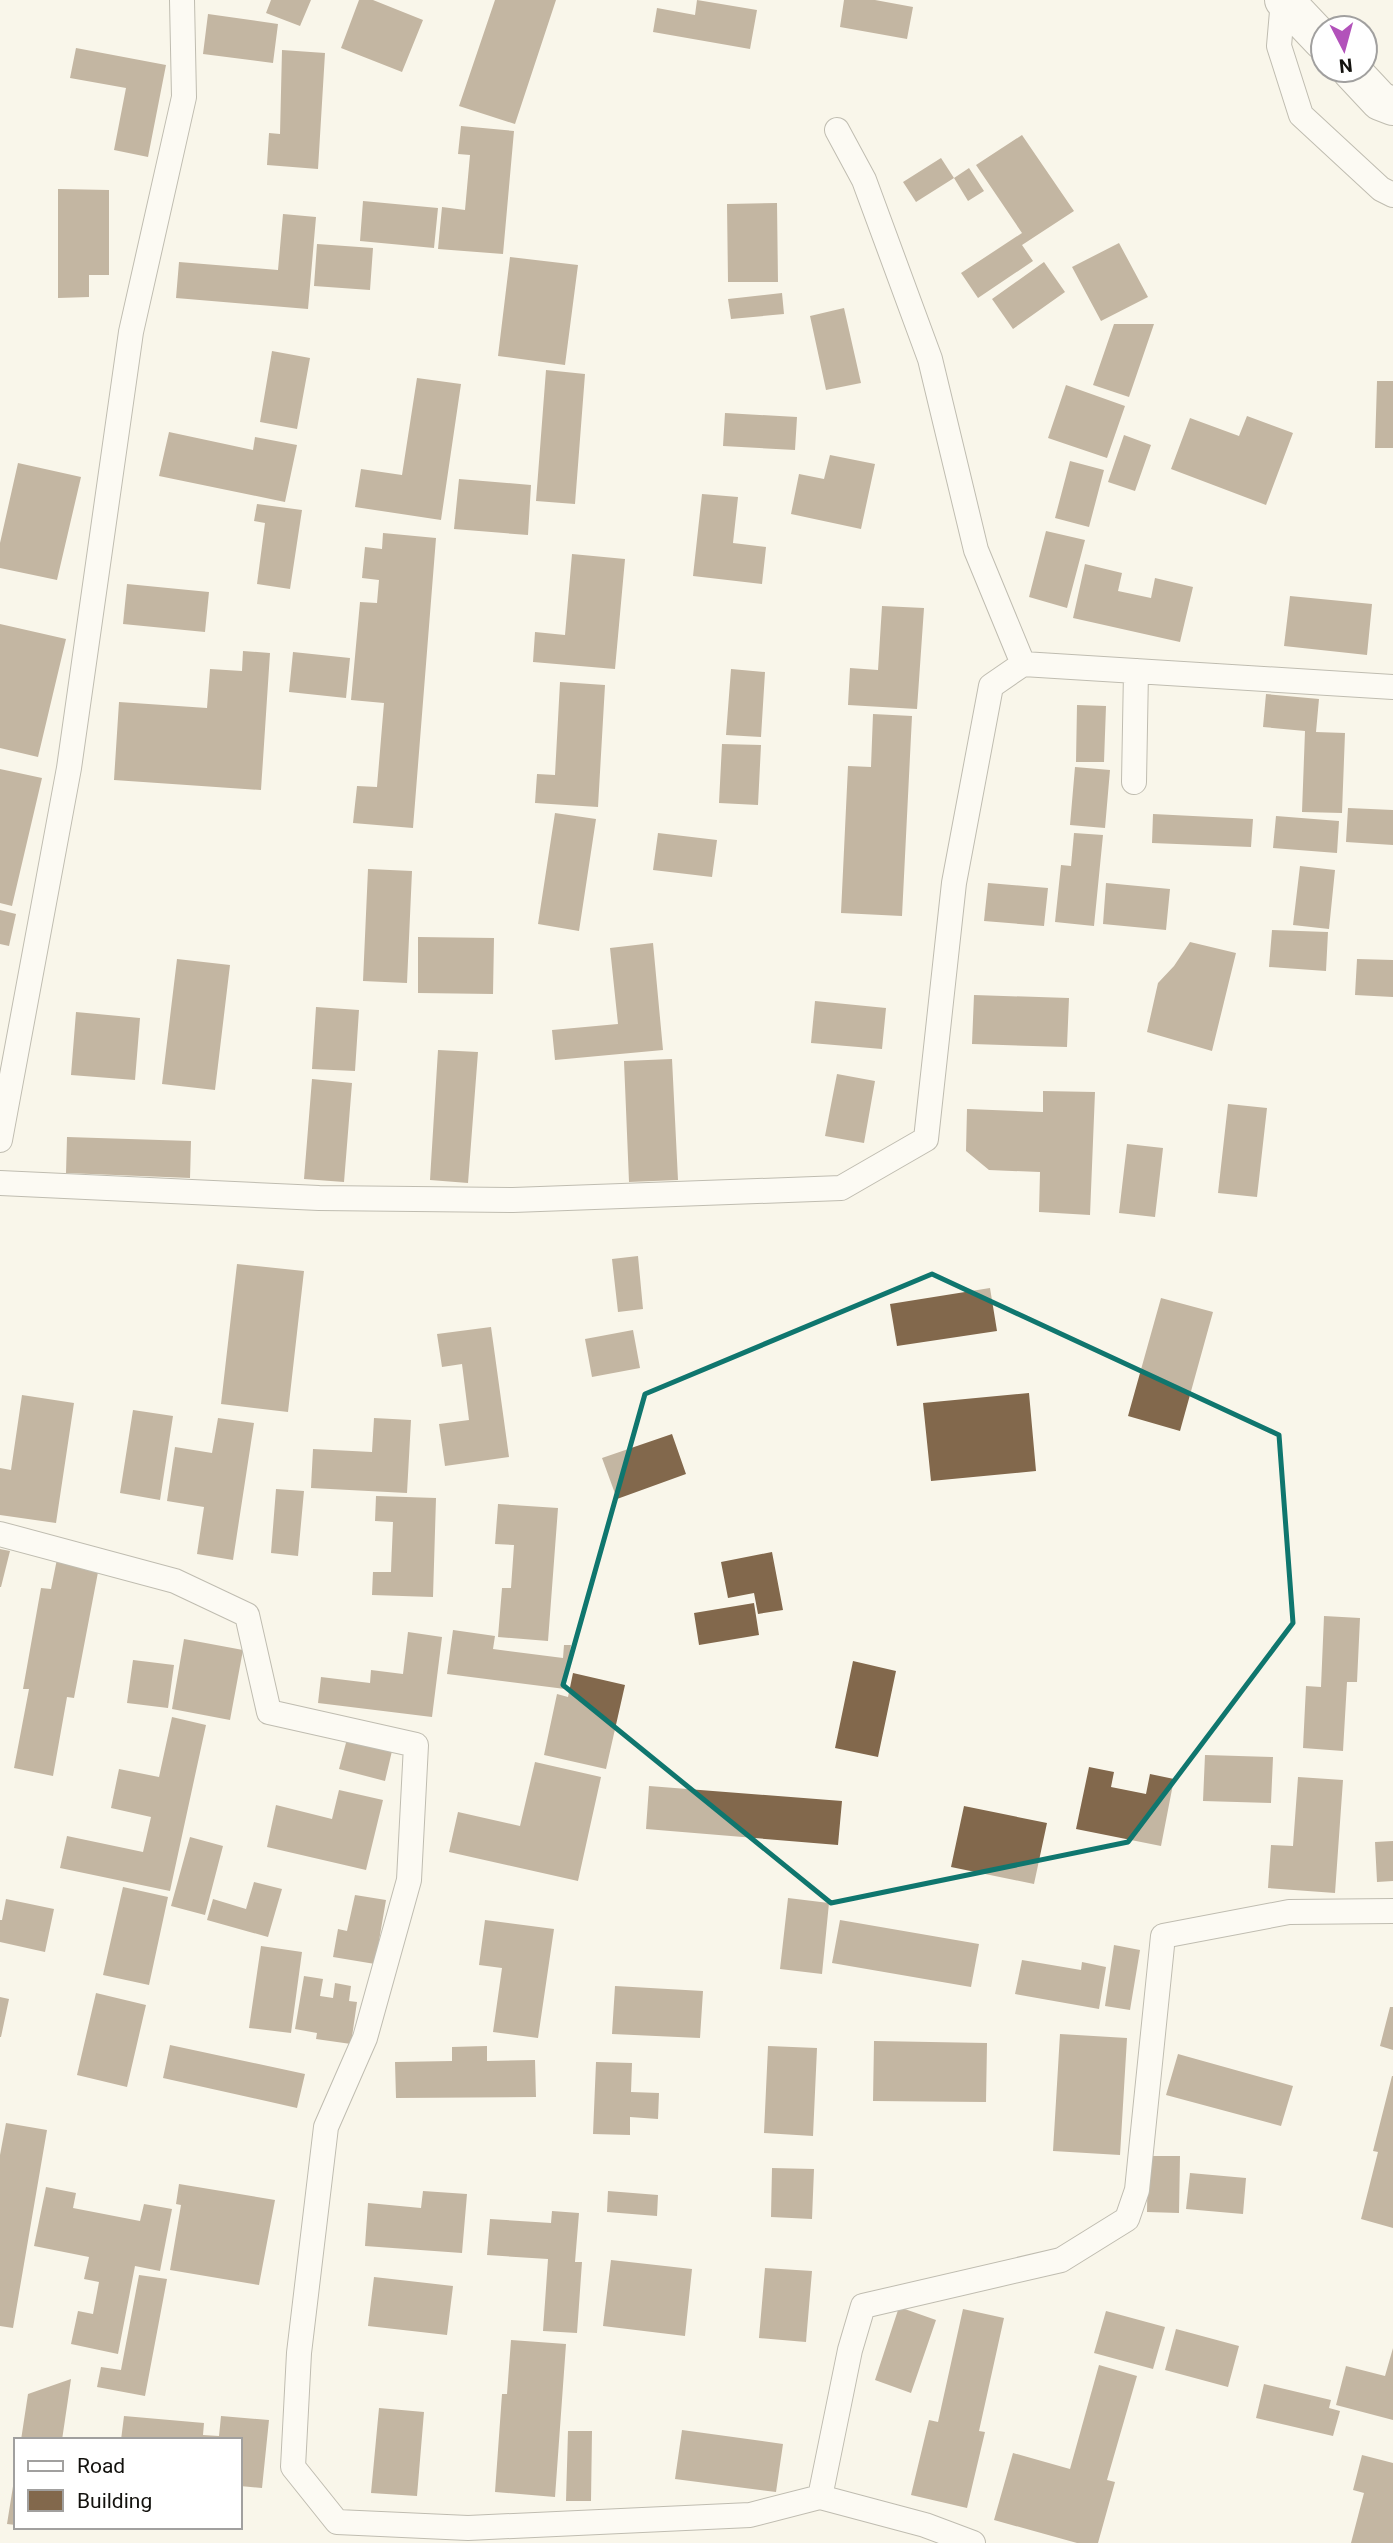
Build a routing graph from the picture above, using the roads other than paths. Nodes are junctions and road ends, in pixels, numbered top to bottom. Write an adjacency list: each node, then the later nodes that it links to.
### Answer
1 (182, 0): 12 (lane)
2 (1284, 0): 3 (street); 7 (lane)
3 (1309, 26)
4 (1364, 84): 5 (street)
5 (1393, 106)
6 (837, 130): 8 (lane)
7 (1393, 195)
8 (1023, 664): 9 (lane); 13 (lane)
9 (1136, 671): 10 (lane); 11 (lane)
10 (1393, 687)
11 (1134, 782)
12 (0, 1140)
13 (0, 1183)
14 (0, 1534): 16 (lane)
15 (1393, 1911): 16 (lane)
16 (820, 2497): 17 (lane)
17 (973, 2543)

